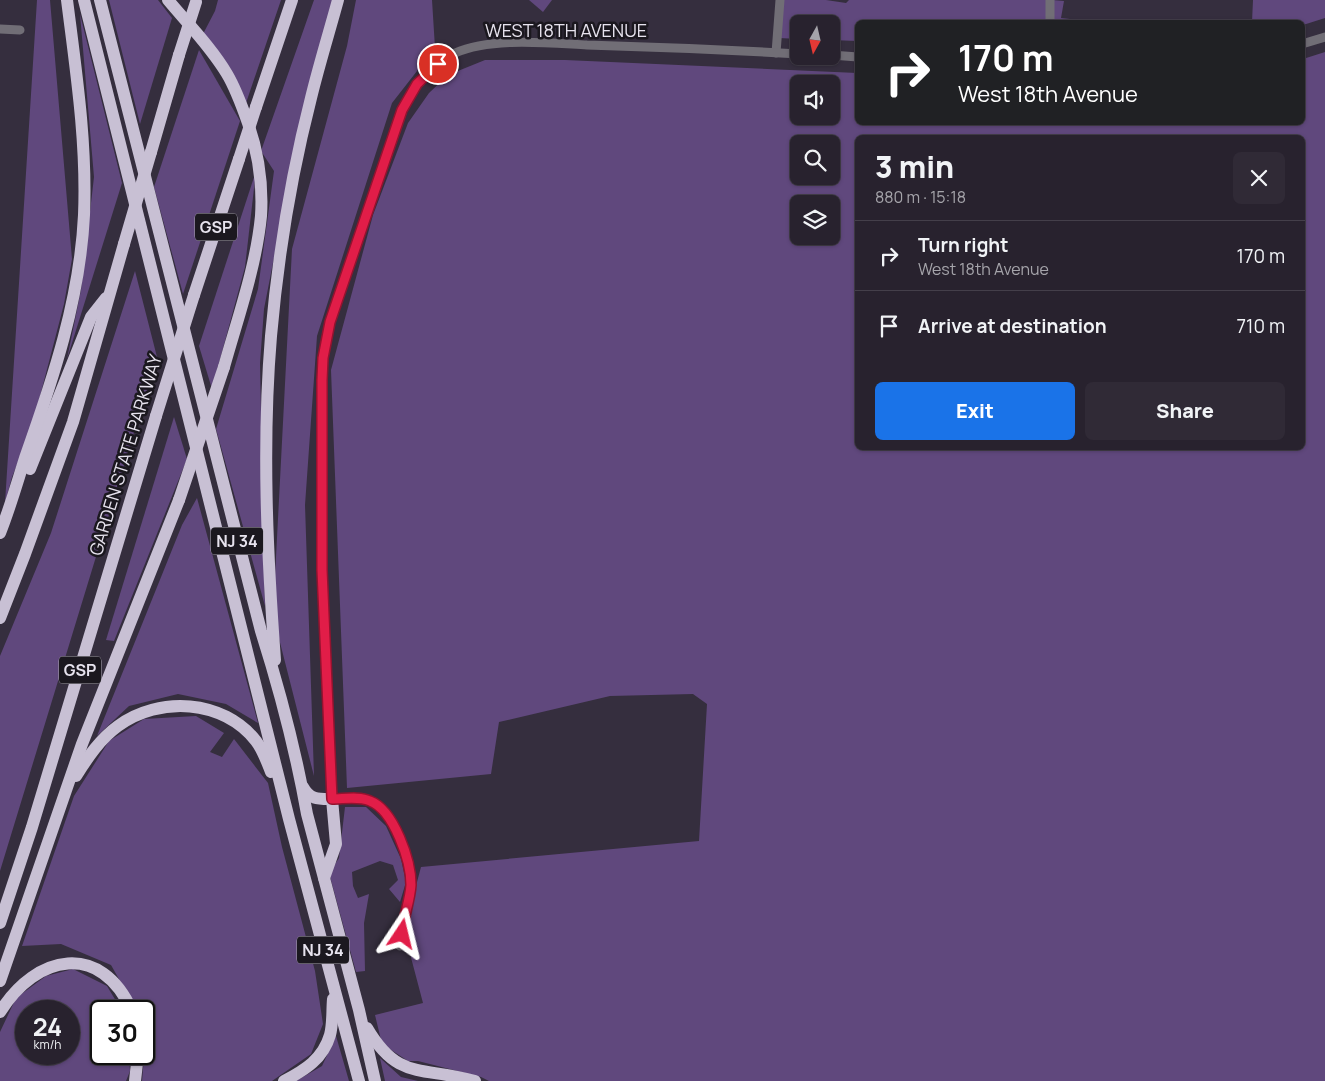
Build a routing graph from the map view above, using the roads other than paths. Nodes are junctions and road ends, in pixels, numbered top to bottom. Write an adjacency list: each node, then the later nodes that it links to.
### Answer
1 (67, 0): 20 (highway)
2 (84, 0): 27 (highway, NJ 34)
3 (100, 0): 23 (highway, NJ 34)
4 (168, 0): 25 (highway, bridge)
5 (292, 0): 29 (highway, GARDEN STATE PARKWAY / GSP, bridge)
6 (338, 0): 23 (highway)
7 (780, 0): 15 (street)
8 (1050, 0): 10 (street)
9 (196, 1): 19 (highway, bridge)
10 (1050, 20)
11 (0, 29): 12 (street)
12 (20, 30)
13 (1325, 37): 14 (street)
14 (1305, 43)
15 (776, 53): 16 (street, WEST 18TH AVENUE); 26 (street, WEST 18TH AVENUE)
16 (790, 54)
17 (840, 56): 18 (street)
18 (855, 57)
19 (109, 294): 20 (highway); 22 (highway)
20 (6, 519): 21 (highway)
21 (0, 533)
22 (0, 618)
23 (276, 680): 24 (highway, NJ 34)
24 (302, 785): 26 (highway); 28 (highway, NJ 34)
25 (66, 792): 27 (highway); 31 (highway)
26 (332, 799): 28 (highway); 30 (street)
27 (289, 819): 32 (highway, NJ 34)
28 (324, 878): 34 (highway, NJ 34)
29 (0, 923)
30 (400, 946)
31 (0, 981)
32 (334, 989): 38 (highway); 39 (highway, NJ 34)
33 (126, 1000): 35 (highway)
34 (359, 1010): 40 (highway, NJ 34); 41 (highway)
35 (0, 1012)
36 (137, 1065): 37 (highway)
37 (135, 1081)
38 (284, 1081)
39 (359, 1081)
40 (375, 1081)
41 (475, 1081)

